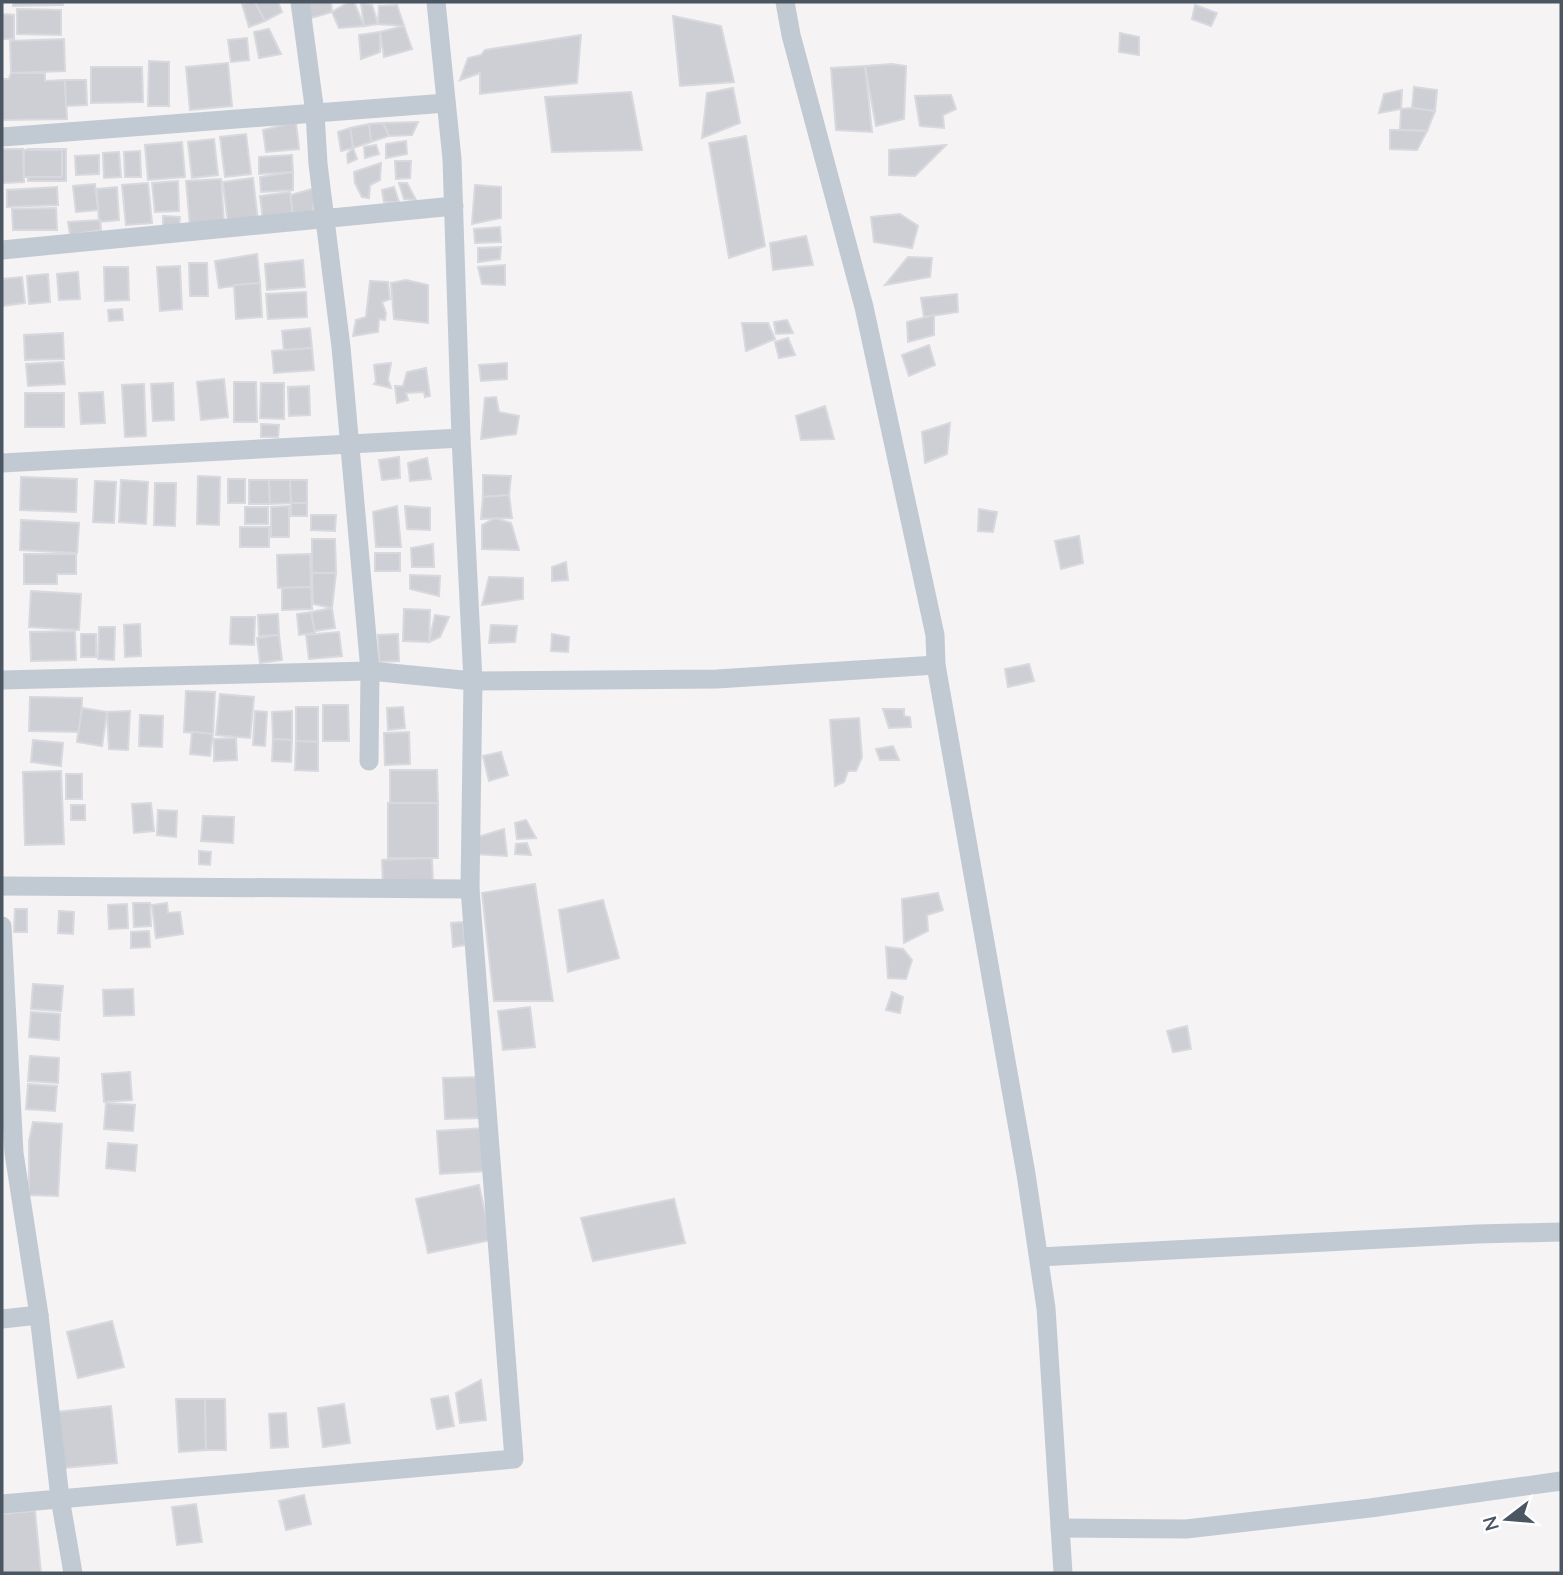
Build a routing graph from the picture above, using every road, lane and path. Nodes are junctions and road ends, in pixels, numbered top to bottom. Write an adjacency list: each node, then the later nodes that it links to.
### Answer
1 (300, 2): 5 (street)
2 (436, 2): 4 (street)
3 (785, 2): 13 (street)
4 (446, 103): 5 (street); 7 (street)
5 (315, 113): 6 (street); 8 (street)
6 (2, 137)
7 (454, 206): 8 (street); 10 (street)
8 (326, 218): 9 (street); 11 (street)
9 (2, 250)
10 (461, 438): 11 (street); 16 (street)
11 (349, 444): 12 (street); 14 (street)
12 (2, 463)
13 (936, 665): 16 (street); 22 (street)
14 (370, 670): 15 (street); 16 (street); 17 (street)
15 (2, 680)
16 (473, 681): 19 (street)
17 (369, 761)
18 (2, 886): 19 (street)
19 (470, 889): 26 (street)
20 (2, 926): 23 (street)
21 (1561, 1232): 22 (street)
22 (1039, 1257): 28 (street)
23 (39, 1315): 24 (street); 26 (street)
24 (2, 1320)
25 (1561, 1481): 28 (street)
26 (60, 1498): 27 (street); 29 (street)
27 (2, 1504)
28 (1060, 1528): 30 (street)
29 (73, 1573)
30 (1063, 1573)

